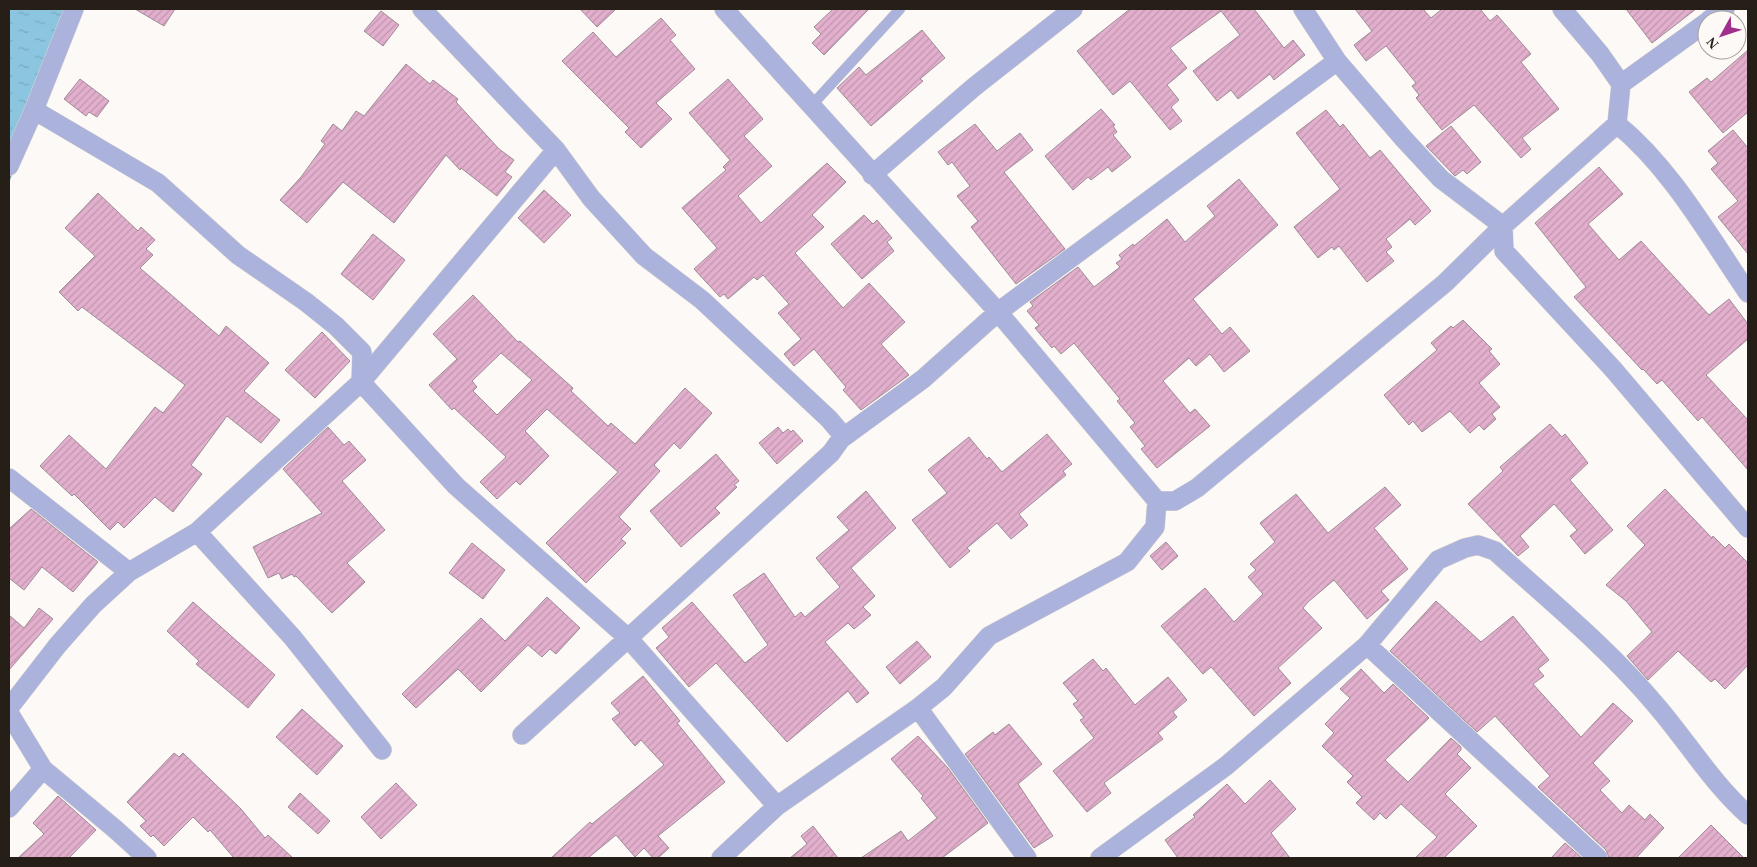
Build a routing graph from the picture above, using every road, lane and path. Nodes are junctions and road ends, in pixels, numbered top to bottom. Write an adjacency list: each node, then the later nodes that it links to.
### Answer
1 (74, 9): 12 (street)
2 (422, 9): 14 (street)
3 (724, 9): 11 (street)
4 (900, 9): 11 (lane)
5 (1073, 9): 16 (street)
6 (1303, 9): 9 (street)
7 (1562, 9): 10 (street)
8 (1697, 29): 10 (street)
9 (1337, 61): 17 (street); 19 (street)
10 (1621, 84): 13 (street)
11 (812, 105): 16 (street)
12 (34, 110): 15 (street); 20 (street)
13 (1617, 124): 17 (street); 18 (street)
14 (556, 150): 20 (street); 21 (street)
15 (9, 166)
16 (872, 175): 19 (street)
17 (1503, 226): 23 (street); 24 (street)
18 (1748, 293)
19 (998, 312): 21 (street); 23 (street)
20 (361, 382): 25 (street); 27 (street)
21 (841, 439): 27 (street)
22 (9, 478): 26 (street)
23 (1157, 501): 30 (street)
24 (1748, 528)
25 (198, 532): 26 (street); 33 (street)
26 (129, 572): 29 (street)
27 (628, 638): 32 (street); 35 (street)
28 (1367, 645): 37 (street); 41 (street); 42 (street)
29 (9, 708)
30 (918, 708): 35 (street); 40 (street)
31 (9, 713): 34 (street)
32 (522, 736)
33 (382, 750)
34 (43, 770): 36 (street); 38 (street)
35 (777, 806): 39 (street)
36 (9, 808)
37 (1748, 815)
38 (147, 858)
39 (721, 858)
40 (1027, 858)
41 (1100, 858)
42 (1598, 858)

